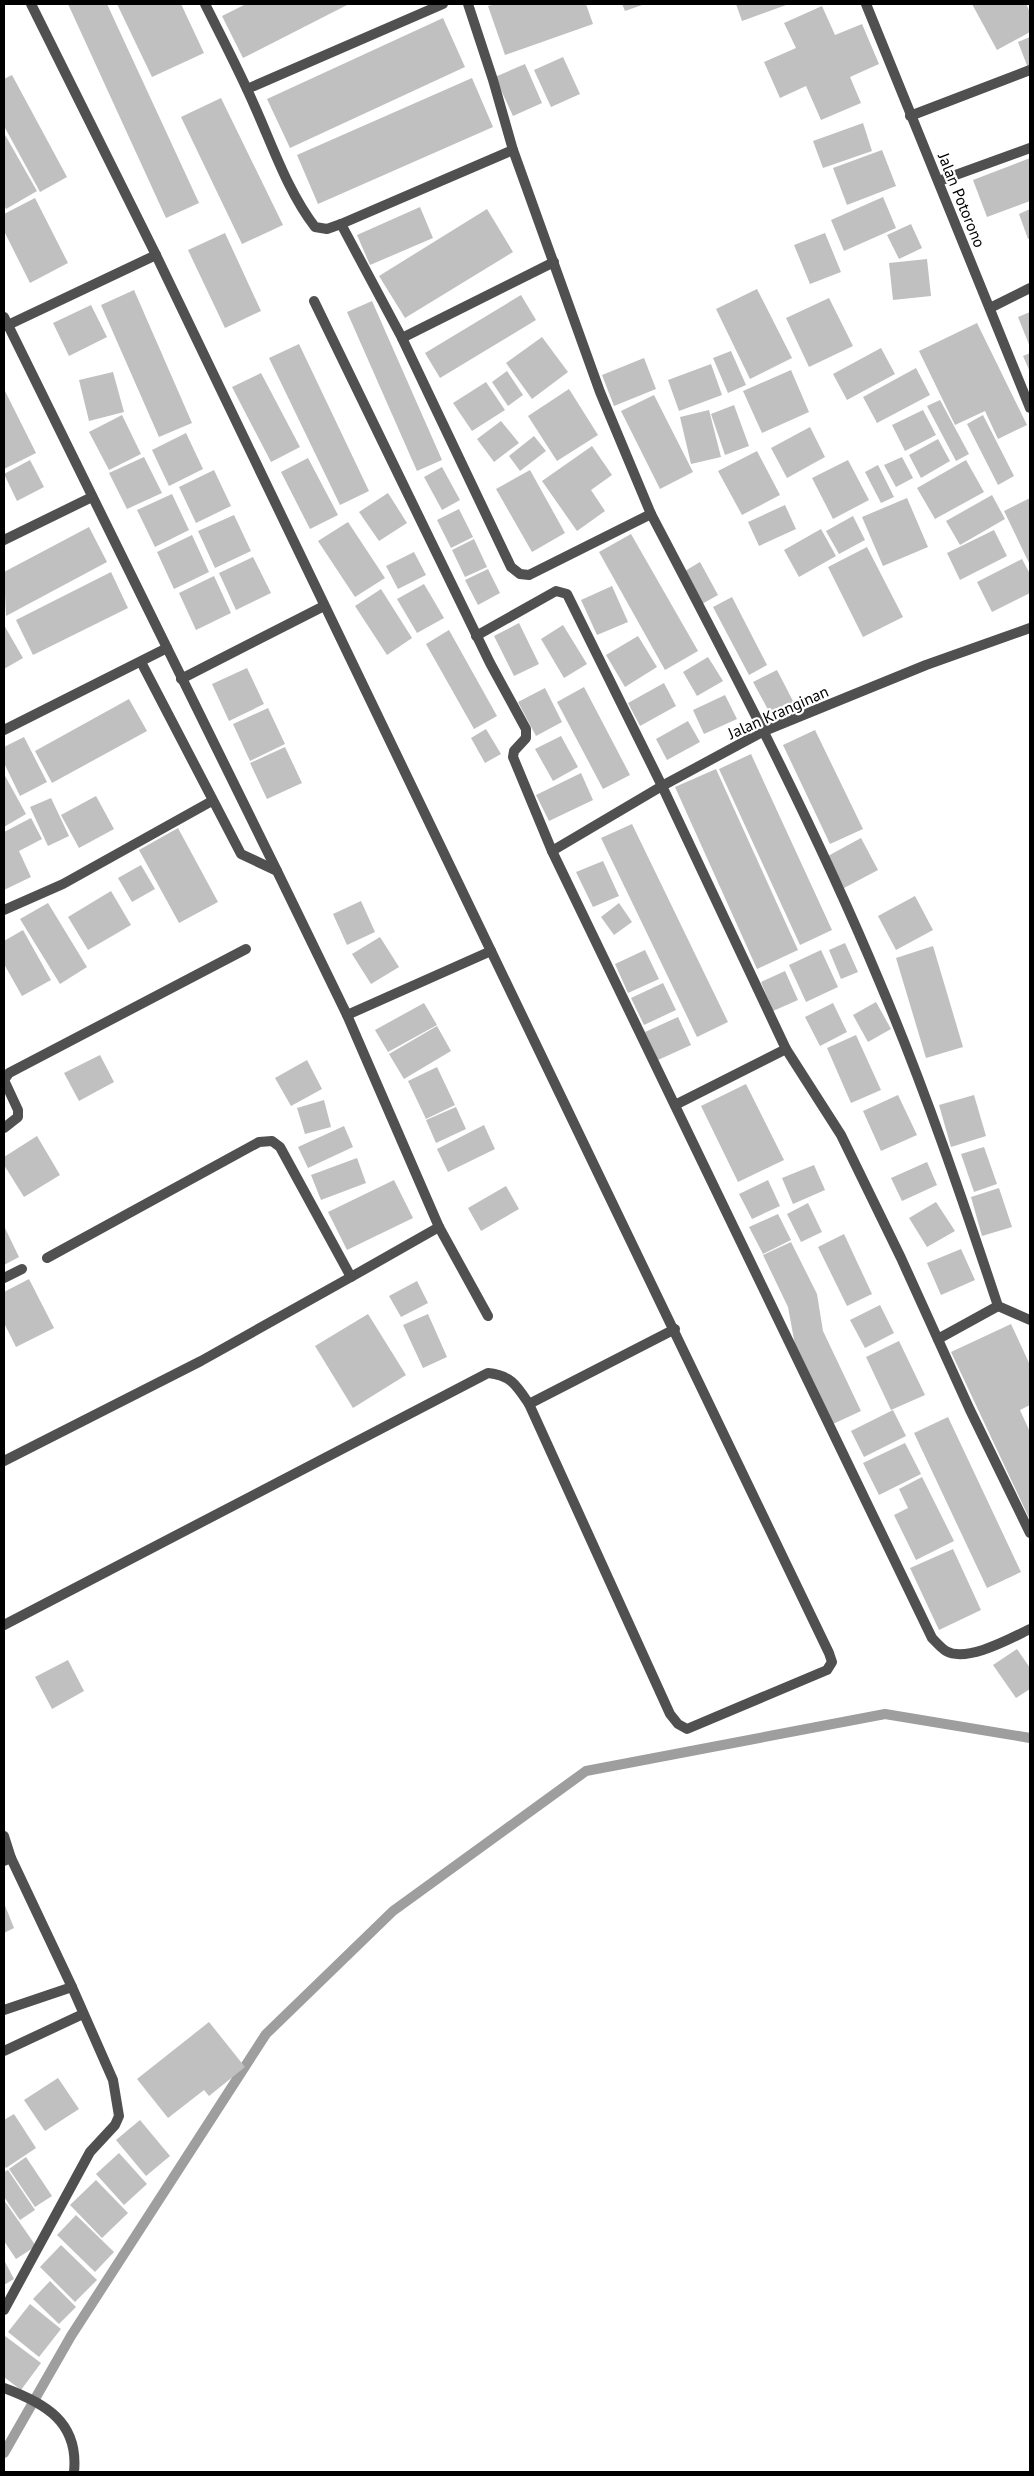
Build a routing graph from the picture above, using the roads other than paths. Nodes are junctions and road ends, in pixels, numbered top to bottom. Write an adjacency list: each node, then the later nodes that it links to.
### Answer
1 (31, 4): 13 (street)
2 (205, 4): 7 (street)
3 (443, 4): 7 (street)
4 (468, 4): 10 (street)
5 (866, 4): 8 (street, Jalan Potorono)
6 (1030, 70): 8 (street)
7 (247, 89): 12 (street)
8 (910, 116): 11 (street, Jalan Potorono)
9 (1030, 148): 11 (street)
10 (513, 150): 12 (street); 14 (street)
11 (939, 181): 17 (street, Jalan Potorono)
12 (341, 224): 19 (street)
13 (156, 255): 18 (street); 24 (street)
14 (554, 262): 19 (street); 22 (street)
15 (1030, 288): 17 (street)
16 (314, 302): 26 (street)
17 (990, 308): 20 (street, Jalan Potorono)
18 (6, 321): 21 (street)
19 (402, 338): 22 (street)
20 (1030, 408)
21 (92, 496): 23 (street); 27 (street)
22 (651, 514): 31 (street)
23 (4, 540)
24 (324, 606): 29 (street); 38 (street)
25 (1030, 628): 31 (street, Jalan Kranginan)
26 (476, 636): 32 (street); 34 (street)
27 (167, 648): 28 (street); 29 (street)
28 (140, 662): 30 (street); 33 (street)
29 (182, 679): 35 (street)
30 (4, 730)
31 (764, 732): 32 (street, Jalan Kranginan); 48 (street)
32 (662, 786): 34 (street, Jalan Kranginan); 40 (street)
33 (212, 801): 35 (street); 36 (street)
34 (552, 851): 41 (street)
35 (277, 870): 39 (street)
36 (4, 910)
37 (246, 949): 42 (street)
38 (491, 952): 39 (street); 51 (street)
39 (347, 1015): 43 (street)
40 (786, 1049): 41 (street); 52 (street)
41 (674, 1105): 57 (street)
42 (4, 1128)
43 (439, 1227): 46 (street); 49 (street)
44 (47, 1258): 46 (street)
45 (22, 1269): 47 (street)
46 (351, 1277): 54 (street)
47 (4, 1278)
48 (998, 1306): 50 (street); 52 (street)
49 (488, 1316)
50 (1030, 1320)
51 (674, 1329): 53 (street); 53 (street)
52 (938, 1339): 55 (street)
53 (529, 1404): 56 (street)
54 (4, 1461)
55 (1030, 1533)
56 (4, 1625)
57 (1030, 1629)
58 (4, 1836): 59 (street)
59 (7, 1859): 60 (street)
60 (72, 1987): 61 (street); 62 (street)
61 (4, 2010)
62 (83, 2014): 63 (street); 64 (street)
63 (4, 2051)
64 (4, 2310)
65 (4, 2388): 66 (street)
66 (74, 2472)

